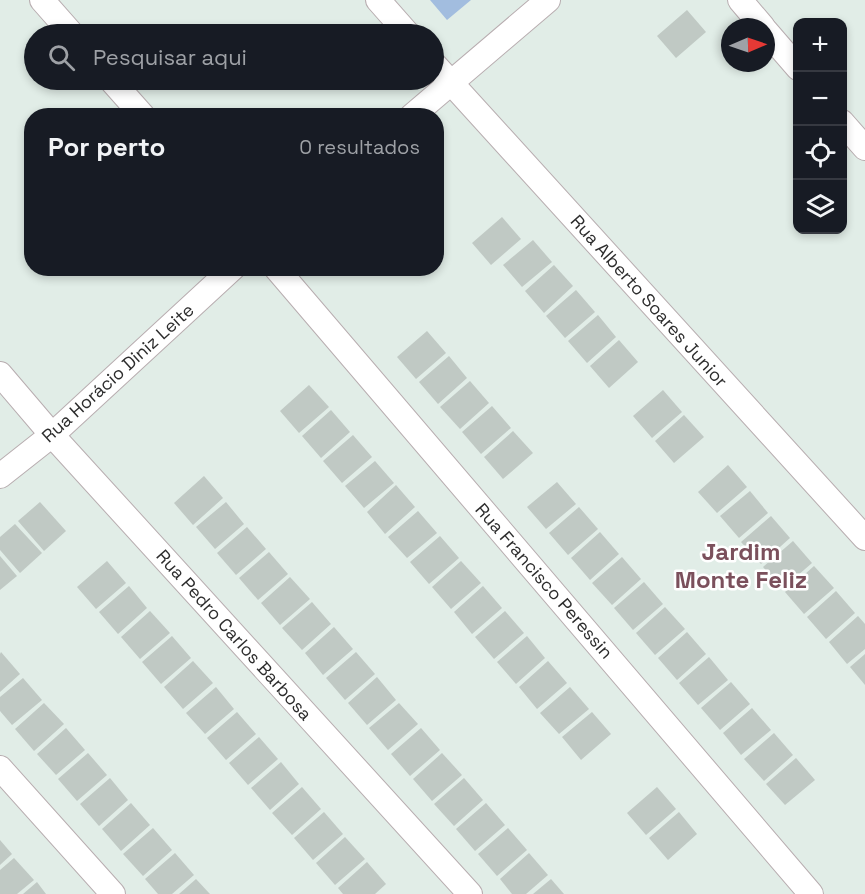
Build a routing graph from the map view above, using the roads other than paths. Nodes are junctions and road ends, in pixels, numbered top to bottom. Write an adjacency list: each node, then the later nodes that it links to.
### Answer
1 (42, 0): 6 (street)
2 (378, 0): 7 (street)
3 (548, 0): 11 (street)
4 (740, 0): 5 (street)
5 (755, 18)
6 (63, 24)
7 (399, 24)
8 (775, 41): 9 (street)
9 (793, 62)
10 (444, 76): 11 (street, Rua Alberto Soares Junior)
11 (450, 83): 12 (street); 24 (street, Rua Alberto Soares Junior)
12 (444, 88)
13 (120, 90): 15 (street)
14 (442, 90): 16 (street)
15 (136, 108)
16 (421, 108)
17 (846, 126): 18 (street)
18 (865, 148)
19 (224, 276): 22 (street, Rua Horácio Diniz Leite)
20 (283, 276): 28 (street, Rua Francisco Peressin)
21 (0, 374): 22 (street, Rua Pedro Carlos Barbosa)
22 (52, 435): 23 (street, Rua Horácio Diniz Leite); 27 (street, Rua Pedro Carlos Barbosa)
23 (0, 476)
24 (865, 538)
25 (0, 768): 26 (street)
26 (113, 894)
27 (470, 894)
28 (811, 894)

